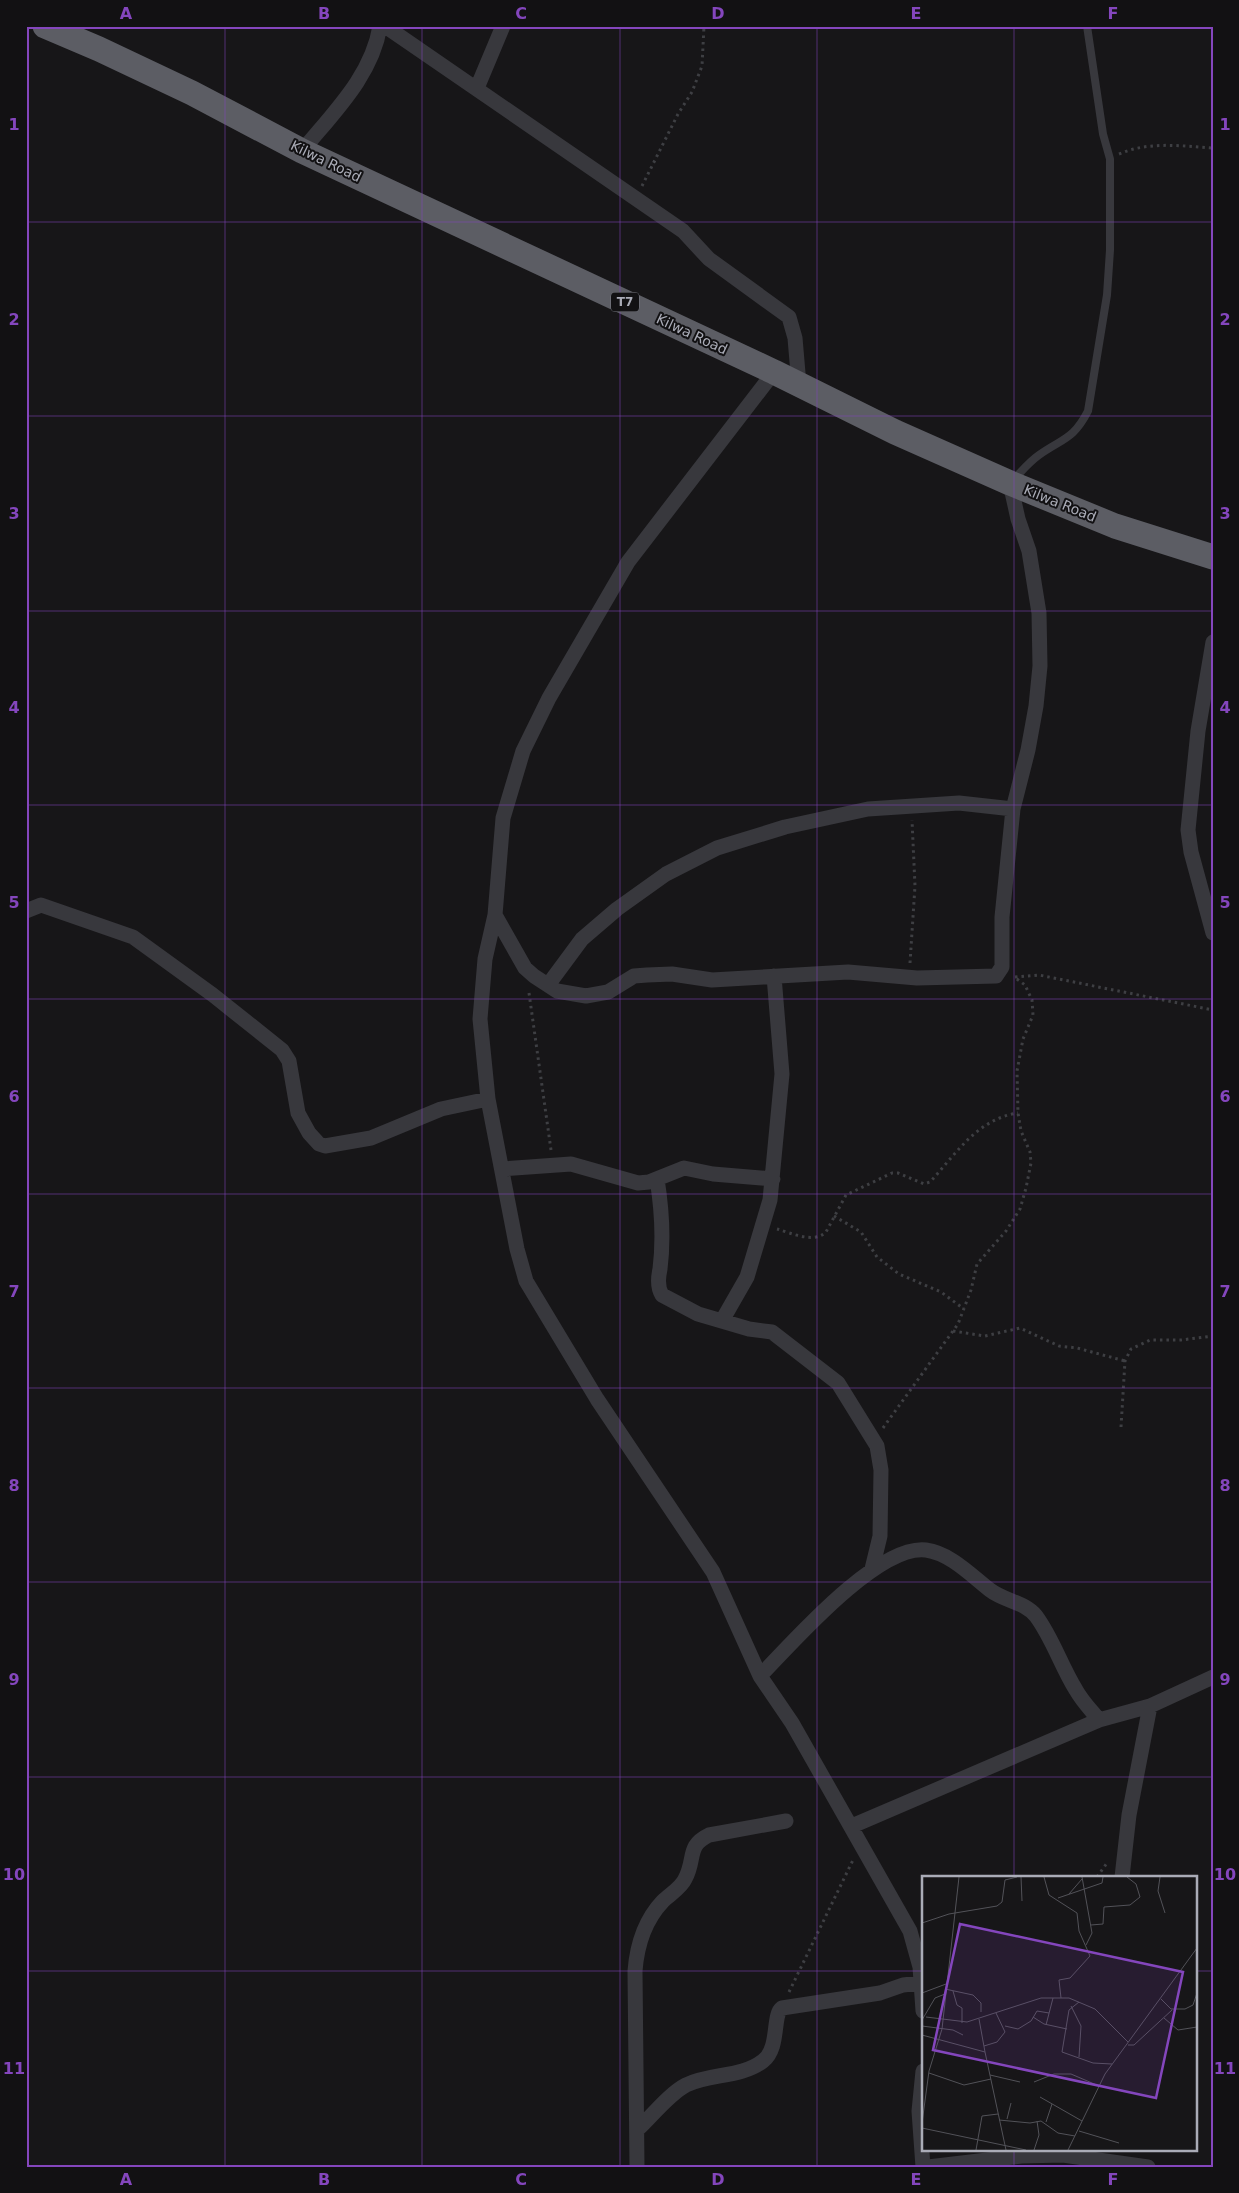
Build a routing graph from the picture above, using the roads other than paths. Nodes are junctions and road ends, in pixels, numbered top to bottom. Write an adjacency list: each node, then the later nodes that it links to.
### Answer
1 (45, 26): 7 (highway, Kilwa Road / T7)
2 (380, 26): 7 (street)
3 (385, 26): 6 (street)
4 (503, 26): 6 (street)
5 (1087, 26): 10 (lane)
6 (477, 88): 9 (street)
7 (302, 151): 8 (highway, Kilwa Road / T7)
8 (774, 372): 9 (highway, Kilwa Road / T7); 15 (street)
9 (799, 385): 10 (highway, Kilwa Road / T7)
10 (1010, 483): 11 (highway, Kilwa Road / T7); 13 (street)
11 (1213, 557)
12 (1213, 642): 16 (street)
13 (1013, 809): 17 (street); 18 (street)
14 (26, 912): 19 (street)
15 (495, 915): 18 (street); 19 (street)
16 (1213, 933)
17 (774, 976): 18 (street); 22 (street)
18 (548, 985)
19 (488, 1099): 20 (street)
20 (502, 1169): 21 (street); 25 (street)
21 (657, 1179): 22 (street); 23 (street)
22 (773, 1179): 23 (street)
23 (722, 1319): 24 (street)
24 (872, 1569): 25 (street); 28 (street)
25 (760, 1676): 30 (street)
26 (1213, 1677): 27 (street)
27 (1150, 1706): 28 (street); 31 (street)
28 (1099, 1720): 30 (street)
29 (786, 1820): 35 (street)
30 (852, 1826): 32 (street)
31 (1122, 1876)
32 (921, 1982): 33 (street); 35 (street)
33 (922, 1996)
34 (922, 2081): 39 (street)
35 (638, 2130): 38 (street)
36 (1021, 2157): 37 (street); 40 (street)
37 (1117, 2159): 41 (street)
38 (637, 2167)
39 (923, 2167)
40 (928, 2167)
41 (1148, 2167)

